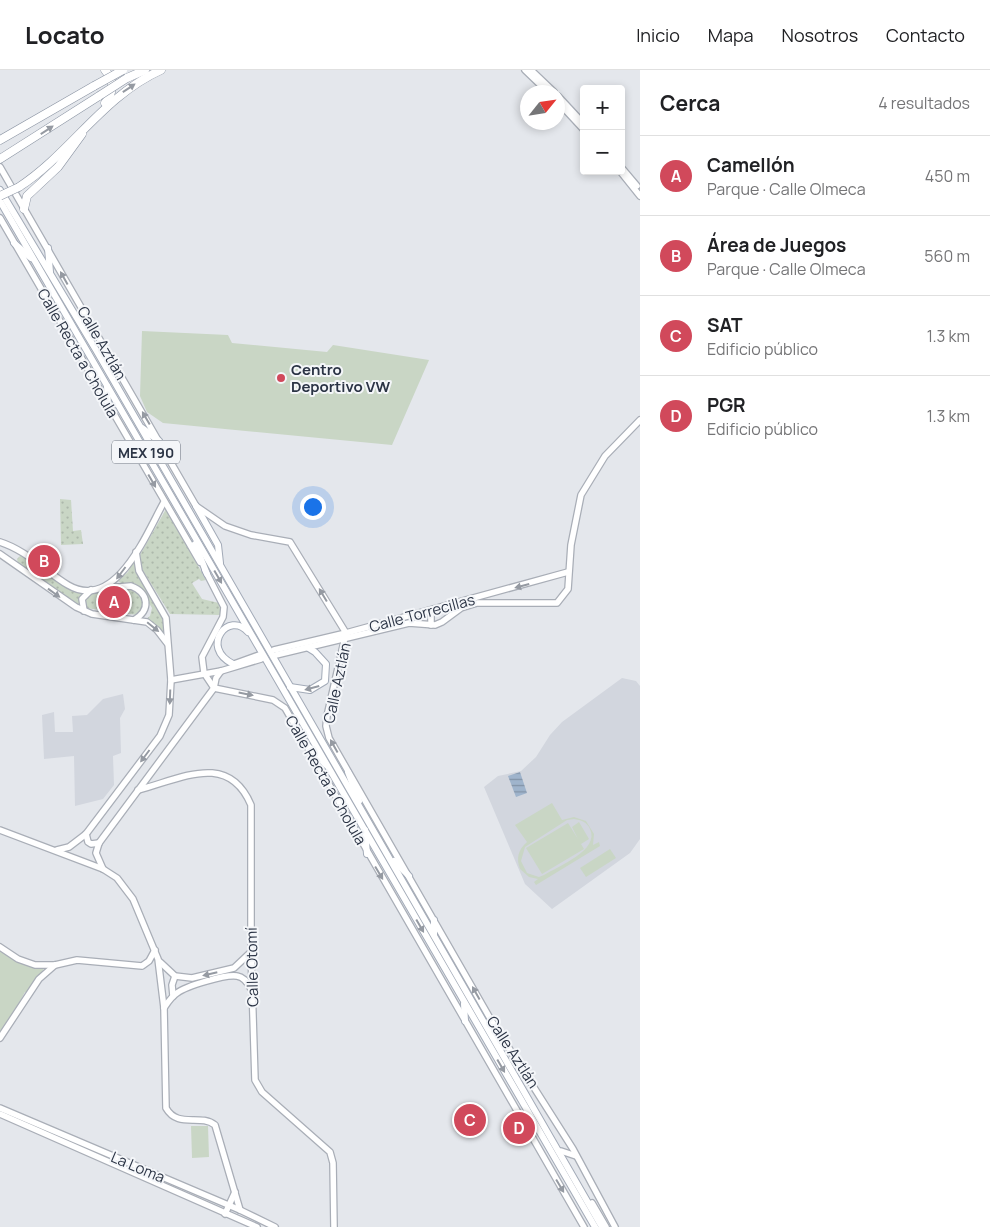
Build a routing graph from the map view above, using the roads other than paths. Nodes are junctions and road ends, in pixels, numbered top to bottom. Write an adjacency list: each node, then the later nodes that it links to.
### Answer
1 (105, 70): 11 (highway)
2 (145, 70): 6 (highway)
3 (160, 70): 11 (highway, one-way to 3)
4 (526, 70): 7 (street)
5 (531, 70): 8 (street)
6 (125, 73): 15 (highway, bridge); 16 (highway, one-way to 6, bridge)
7 (541, 85)
8 (547, 85)
9 (565, 104): 12 (street)
10 (565, 110): 14 (street)
11 (101, 111): 13 (highway)
12 (580, 120)
13 (86, 126): 23 (highway, bridge); 26 (highway)
14 (580, 126)
15 (0, 140)
16 (3, 158)
17 (0, 167): 26 (street, Calle Aztlán)
18 (625, 173): 20 (street)
19 (624, 175): 20 (street)
20 (631, 182): 22 (street); 24 (street)
21 (0, 185): 23 (main road)
22 (640, 190)
23 (0, 193): 31 (main road, MEX 190)
24 (640, 196)
25 (0, 201): 30 (main road, Calle Recta a Cholula / MEX 190)
26 (24, 209): 29 (street, Calle Aztlán)
27 (0, 218): 28 (street, Calle Recta a Cholula)
28 (14, 243): 30 (main road); 33 (street, Calle Recta a Cholula)
29 (48, 248): 31 (main road); 36 (street, Calle Aztlán, one-way to 29)
30 (36, 262): 32 (main road, Calle Recta a Cholula / MEX 190)
31 (50, 274): 35 (main road, MEX 190)
32 (106, 384): 33 (main road); 39 (main road, Calle Recta a Cholula / MEX 190)
33 (108, 404): 37 (street, Calle Recta a Cholula, one-way to 37)
34 (640, 420): 44 (street)
35 (138, 425): 36 (main road); 43 (main road, MEX 190)
36 (159, 441): 38 (street, Calle Aztlán)
37 (164, 502): 41 (street); 45 (street, Calle Recta a Cholula)
38 (196, 506): 43 (main road); 54 (street, Calle Aztlán, one-way to 38)
39 (188, 524): 45 (main road); 56 (main road, Calle Recta a Cholula / MEX 190, one-way to 56)
40 (0, 542): 47 (street)
41 (136, 552): 46 (street, one-way to 46); 57 (street)
42 (0, 554): 50 (street, one-way to 50)
43 (221, 566): 66 (main road, Calle Recta a Cholula / MEX 190)
44 (568, 572): 48 (street, Calle Torrecillas, one-way to 48); 51 (street, Calle Torrecillas)
45 (207, 574): 60 (street, Calle Recta a Cholula)
46 (103, 588): 47 (street); 52 (street)
47 (91, 590): 50 (street)
48 (447, 606): 49 (street, Calle Torrecillas); 51 (street)
49 (431, 610): 53 (street); 54 (street, Calle Torrecillas)
50 (84, 611): 52 (street)
51 (451, 615): 53 (street, Calle Torrecillas)
52 (134, 620): 57 (street, one-way to 57)
53 (432, 625): 55 (street, Calle Torrecillas)
54 (346, 635): 55 (street, Calle Torrecillas); 58 (street, Calle Aztlán); 59 (street, Calle Torrecillas); 59 (street, Calle Torrecillas)
55 (356, 635): 58 (street)
56 (255, 641): 61 (main road); 70 (main road, Calle Recta a Cholula)
57 (168, 643): 65 (street)
58 (344, 646): 69 (street, Calle Aztlán, one-way to 58)
59 (307, 647): 66 (main road, one-way to 66)
60 (202, 663): 63 (street); 64 (street, Calle Recta a Cholula)
61 (233, 664): 62 (street); 63 (street)
62 (221, 671): 63 (street); 67 (street)
63 (204, 673): 64 (street); 67 (street)
64 (195, 674): 65 (street)
65 (171, 680): 74 (street, one-way to 74)
66 (290, 686): 72 (main road, Calle Recta a Cholula)
67 (214, 688): 68 (street, Calle Recta a Cholula, one-way to 68); 71 (street)
68 (306, 744): 70 (main road); 78 (street, Calle Recta a Cholula)
69 (348, 772): 72 (main road); 80 (street, Calle Aztlán)
70 (335, 775): 72 (main road, Calle Recta a Cholula)
71 (138, 790): 75 (street); 85 (street, Calle Otomí)
72 (366, 824): 77 (main road, Calle Recta a Cholula); 78 (main road); 91 (main road, Calle Recta a Cholula, one-way to 91)
73 (0, 830): 76 (street)
74 (86, 834): 75 (street); 76 (street)
75 (99, 843): 79 (street)
76 (56, 850): 79 (street)
77 (386, 853): 80 (main road); 82 (main road, Calle Recta a Cholula)
78 (367, 854): 93 (street, Calle Recta a Cholula, one-way to 93)
79 (103, 869): 84 (street)
80 (409, 876): 81 (street, Calle Aztlán)
81 (434, 920): 82 (main road); 97 (street, Calle Aztlán, one-way to 81)
82 (434, 935): 101 (main road, Calle Recta a Cholula)
83 (0, 947): 87 (street)
84 (155, 950): 86 (street); 87 (street)
85 (251, 952): 88 (street, one-way to 88); 89 (street, Calle Otomí)
86 (158, 959): 88 (street); 92 (street)
87 (55, 965): 94 (street)
88 (176, 976): 90 (street)
89 (253, 992): 90 (street); 108 (street, Calle Otomí)
90 (173, 996): 92 (street)
91 (463, 1000): 93 (main road); 110 (main road, Calle Recta a Cholula, one-way to 110)
92 (164, 1008): 100 (street)
93 (465, 1021): 109 (street, Calle Recta a Cholula, one-way to 109)
94 (0, 1038)
95 (0, 1108): 99 (street, La Loma)
96 (0, 1114): 102 (street)
97 (570, 1144): 98 (street, Calle Aztlán); 98 (street)
98 (578, 1158): 113 (street, Calle Aztlán)
99 (184, 1187): 102 (street); 103 (street, La Loma)
100 (235, 1192): 103 (street); 104 (street)
101 (582, 1194): 111 (main road, Calle Recta a Cholula); 112 (street)
102 (180, 1195): 105 (street)
103 (228, 1205): 104 (street, La Loma); 105 (street)
104 (240, 1210): 107 (street, La Loma)
105 (225, 1214): 106 (street)
106 (257, 1227)
107 (275, 1227)
108 (334, 1227)
109 (584, 1227)
110 (595, 1227)
111 (602, 1227)
112 (606, 1227)
113 (614, 1227)

